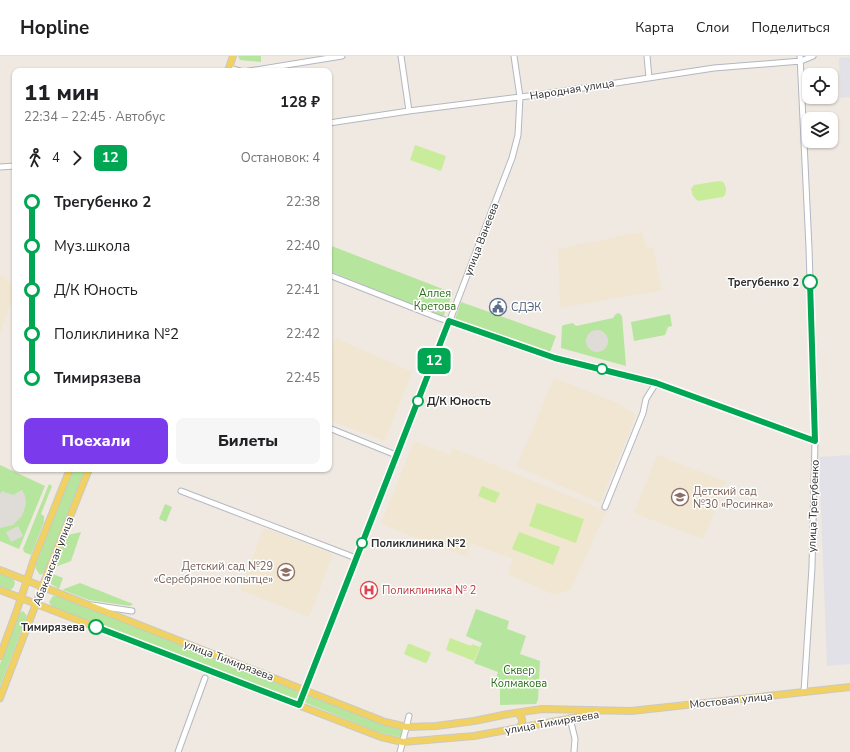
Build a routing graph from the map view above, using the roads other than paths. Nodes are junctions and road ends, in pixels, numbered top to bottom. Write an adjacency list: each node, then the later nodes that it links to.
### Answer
1 (233, 56): 8 (main road)
2 (342, 56): 9 (street)
3 (401, 56): 12 (street)
4 (514, 56): 11 (street, улица Ванеева)
5 (647, 56): 10 (street)
6 (814, 56): 7 (street, Народная улица)
7 (800, 59): 10 (street, Народная улица); 20 (street, улица Трегубенко)
8 (229, 68)
9 (268, 68)
10 (649, 78): 11 (street, Народная улица)
11 (520, 97): 12 (street, Народная улица); 17 (street, улица Ванеева)
12 (409, 110): 13 (street, Народная улица)
13 (332, 123)
14 (12, 166): 15 (street)
15 (0, 167)
16 (332, 275): 17 (street)
17 (449, 321): 18 (street); 21 (street, улица Ванеева)
18 (656, 383): 20 (street); 25 (street)
19 (332, 429): 21 (street)
20 (815, 441): 41 (street, улица Трегубенко)
21 (396, 455): 26 (street, улица Ванеева)
22 (69, 472): 28 (main road, Абаканская улица)
23 (88, 472): 29 (main road, Абаканская улица)
24 (181, 491): 26 (street)
25 (606, 507)
26 (356, 558): 40 (street, улица Ванеева)
27 (0, 570): 28 (main road, улица Тимирязева)
28 (27, 581): 29 (main road, улица Тимирязева); 31 (main road, Абаканская улица)
29 (42, 587): 32 (main road, Абаканская улица); 33 (main road, улица Тимирязева)
30 (0, 590): 31 (main road, улица Тимирязева)
31 (21, 598): 32 (main road, улица Тимирязева); 35 (main road, Абаканская улица)
32 (36, 604): 42 (main road, Абаканская улица); 43 (main road, улица Тимирязева)
33 (87, 604): 34 (street); 40 (main road, улица Тимирязева)
34 (132, 611)
35 (6, 641): 36 (street); 37 (main road, Абаканская улица)
36 (0, 647)
37 (0, 656)
38 (205, 678): 51 (street)
39 (850, 687): 41 (main road, Мостовая улица)
40 (304, 690): 43 (main road); 48 (main road, улица Тимирязева)
41 (804, 692): 44 (main road, Мостовая улица)
42 (0, 698)
43 (299, 705): 50 (main road, улица Тимирязева)
44 (611, 711): 45 (main road, улица Тимирязева); 47 (main road, улица Тимирязева)
45 (517, 713): 48 (main road, улица Тимирязева); 49 (main road)
46 (409, 716): 48 (street)
47 (570, 718): 49 (main road, улица Тимирязева); 53 (street)
48 (407, 727): 50 (street)
49 (519, 728): 50 (main road, улица Тимирязева)
50 (403, 742): 52 (street)
51 (178, 752)
52 (400, 752)
53 (574, 752)

